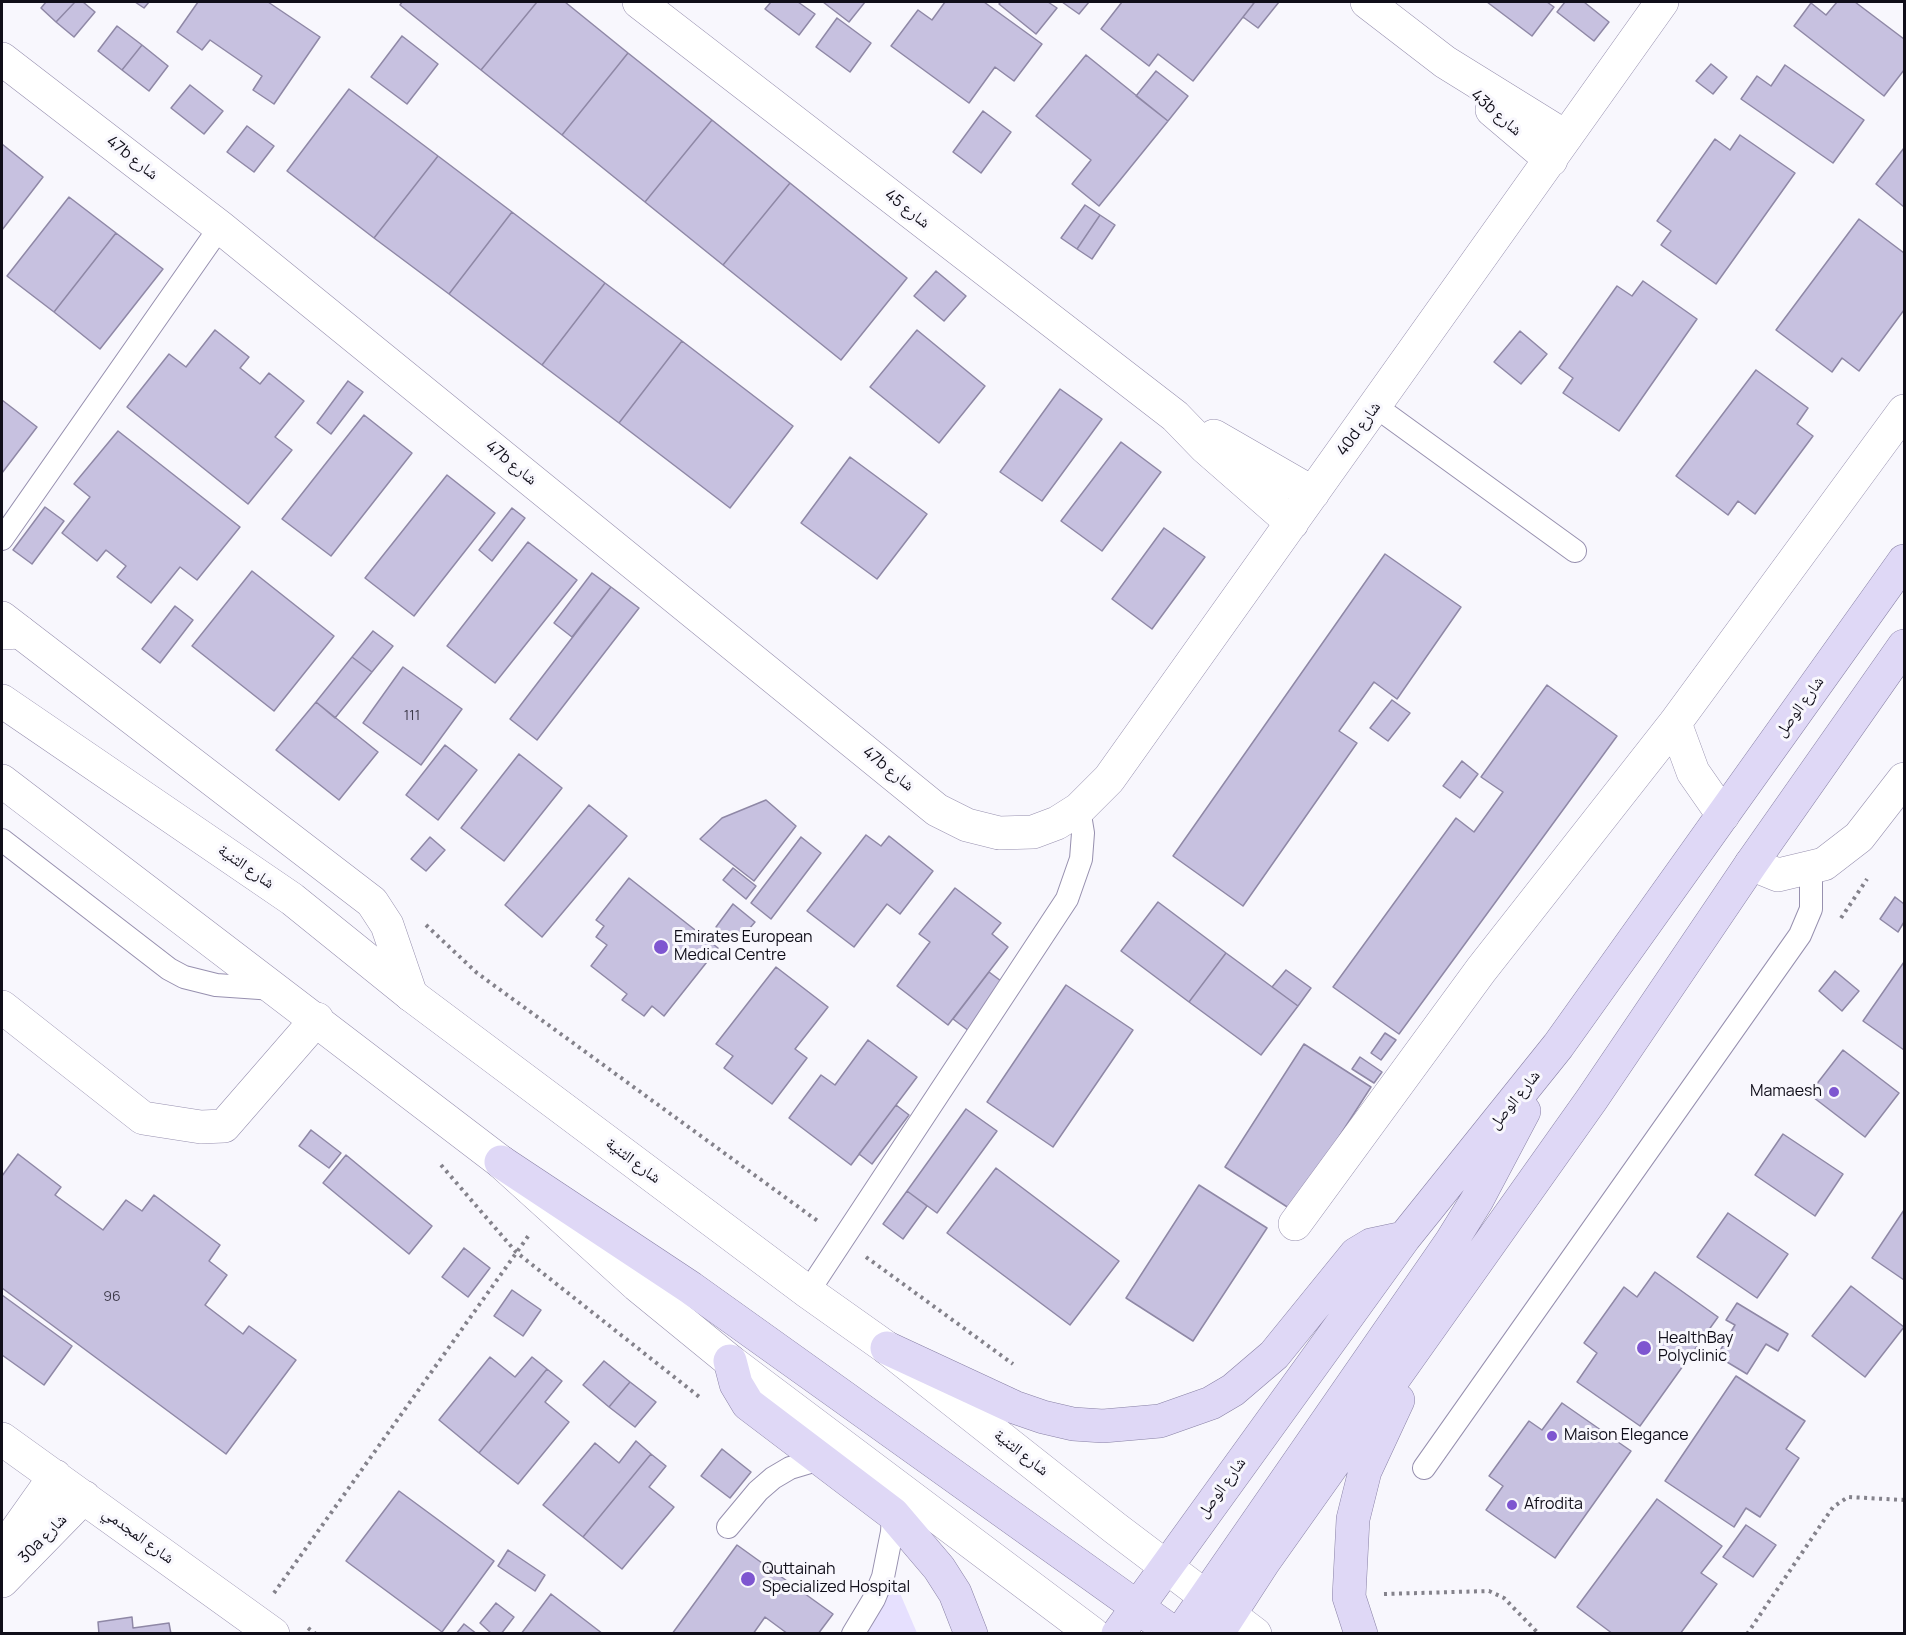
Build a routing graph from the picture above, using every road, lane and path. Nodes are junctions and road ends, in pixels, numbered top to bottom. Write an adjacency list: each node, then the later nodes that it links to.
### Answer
1 (639, 2): 9 (street, شارع 45)
2 (1367, 2): 5 (street, 43b شارع)
3 (1662, 2): 5 (street, 40d شارع)
4 (2, 58): 6 (street, 47b شارع)
5 (1558, 148): 7 (street, 40d شارع)
6 (220, 227): 12 (lane); 23 (street, 47b شارع)
7 (1375, 406): 10 (street, 40d شارع); 13 (lane)
8 (1905, 411): 18 (street)
9 (1175, 416): 10 (street, شارع 45); 11 (street, شارع 45)
10 (1313, 493): 11 (street, 40d شارع)
11 (1292, 523): 21 (street, 40d شارع)
12 (2, 539)
13 (1575, 550)
14 (1905, 561): 22 (main road, شارع الوصل)
15 (8, 628): 29 (street)
16 (1905, 646): 25 (main road)
17 (2, 701): 29 (street, شارع الثنية)
18 (1675, 723): 22 (street); 36 (street)
19 (1905, 779): 26 (street)
20 (2, 781): 28 (street)
21 (1079, 808): 23 (street, 40d شارع); 38 (lane)
22 (1723, 815): 32 (main road, شارع الوصل)
23 (1032, 832)
24 (2, 840): 28 (lane)
25 (1751, 864): 26 (street); 41 (main road)
26 (1811, 869): 48 (lane)
27 (418, 918): 38 (path)
28 (277, 989): 31 (street)
29 (411, 995): 40 (street, شارع الثنية)
30 (2, 1006): 31 (street)
31 (317, 1019): 33 (street)
32 (1558, 1046): 37 (main road, شارع الوصل); 59 (main road)
33 (501, 1162): 35 (street); 58 (main road)
34 (438, 1163): 39 (path)
35 (548, 1207): 39 (path); 43 (street)
36 (1295, 1224)
37 (1404, 1238): 42 (main road); 55 (main road, شارع الوصل)
38 (843, 1240): 40 (lane); 44 (path)
39 (516, 1252): 45 (path); 60 (path)
40 (808, 1292): 42 (street, شارع الثنية)
41 (1427, 1335): 57 (main road); 59 (main road)
42 (887, 1348): 55 (street, شارع الثنية)
43 (730, 1361): 47 (main road); 63 (street)
44 (1023, 1371)
45 (708, 1403)
46 (2, 1439): 49 (street, شارع المجدمي)
47 (820, 1460): 52 (main road); 53 (lane)
48 (1424, 1468)
49 (55, 1476): 50 (street, شارع المجدمي); 54 (street, 30a شارع)
50 (84, 1497): 56 (street, 30a شارع); 60 (street, شارع المجدمي)
51 (1905, 1500): 69 (path)
52 (893, 1514): 61 (lane); 62 (main road)
53 (728, 1527)
54 (2, 1551)
55 (1166, 1566): 58 (main road, شارع الوصل); 59 (street, شارع الثنية)
56 (2, 1581)
57 (1349, 1597): 67 (main road); 68 (path)
58 (1137, 1607): 64 (main road, شارع الوصل); 65 (main road)
59 (1227, 1619): 66 (main road)
60 (264, 1627)
61 (853, 1634)
62 (971, 1634)
63 (1093, 1634)
64 (1118, 1634)
65 (1175, 1634)
66 (1180, 1634)
67 (1361, 1634)
68 (1539, 1634)
69 (1747, 1634)

